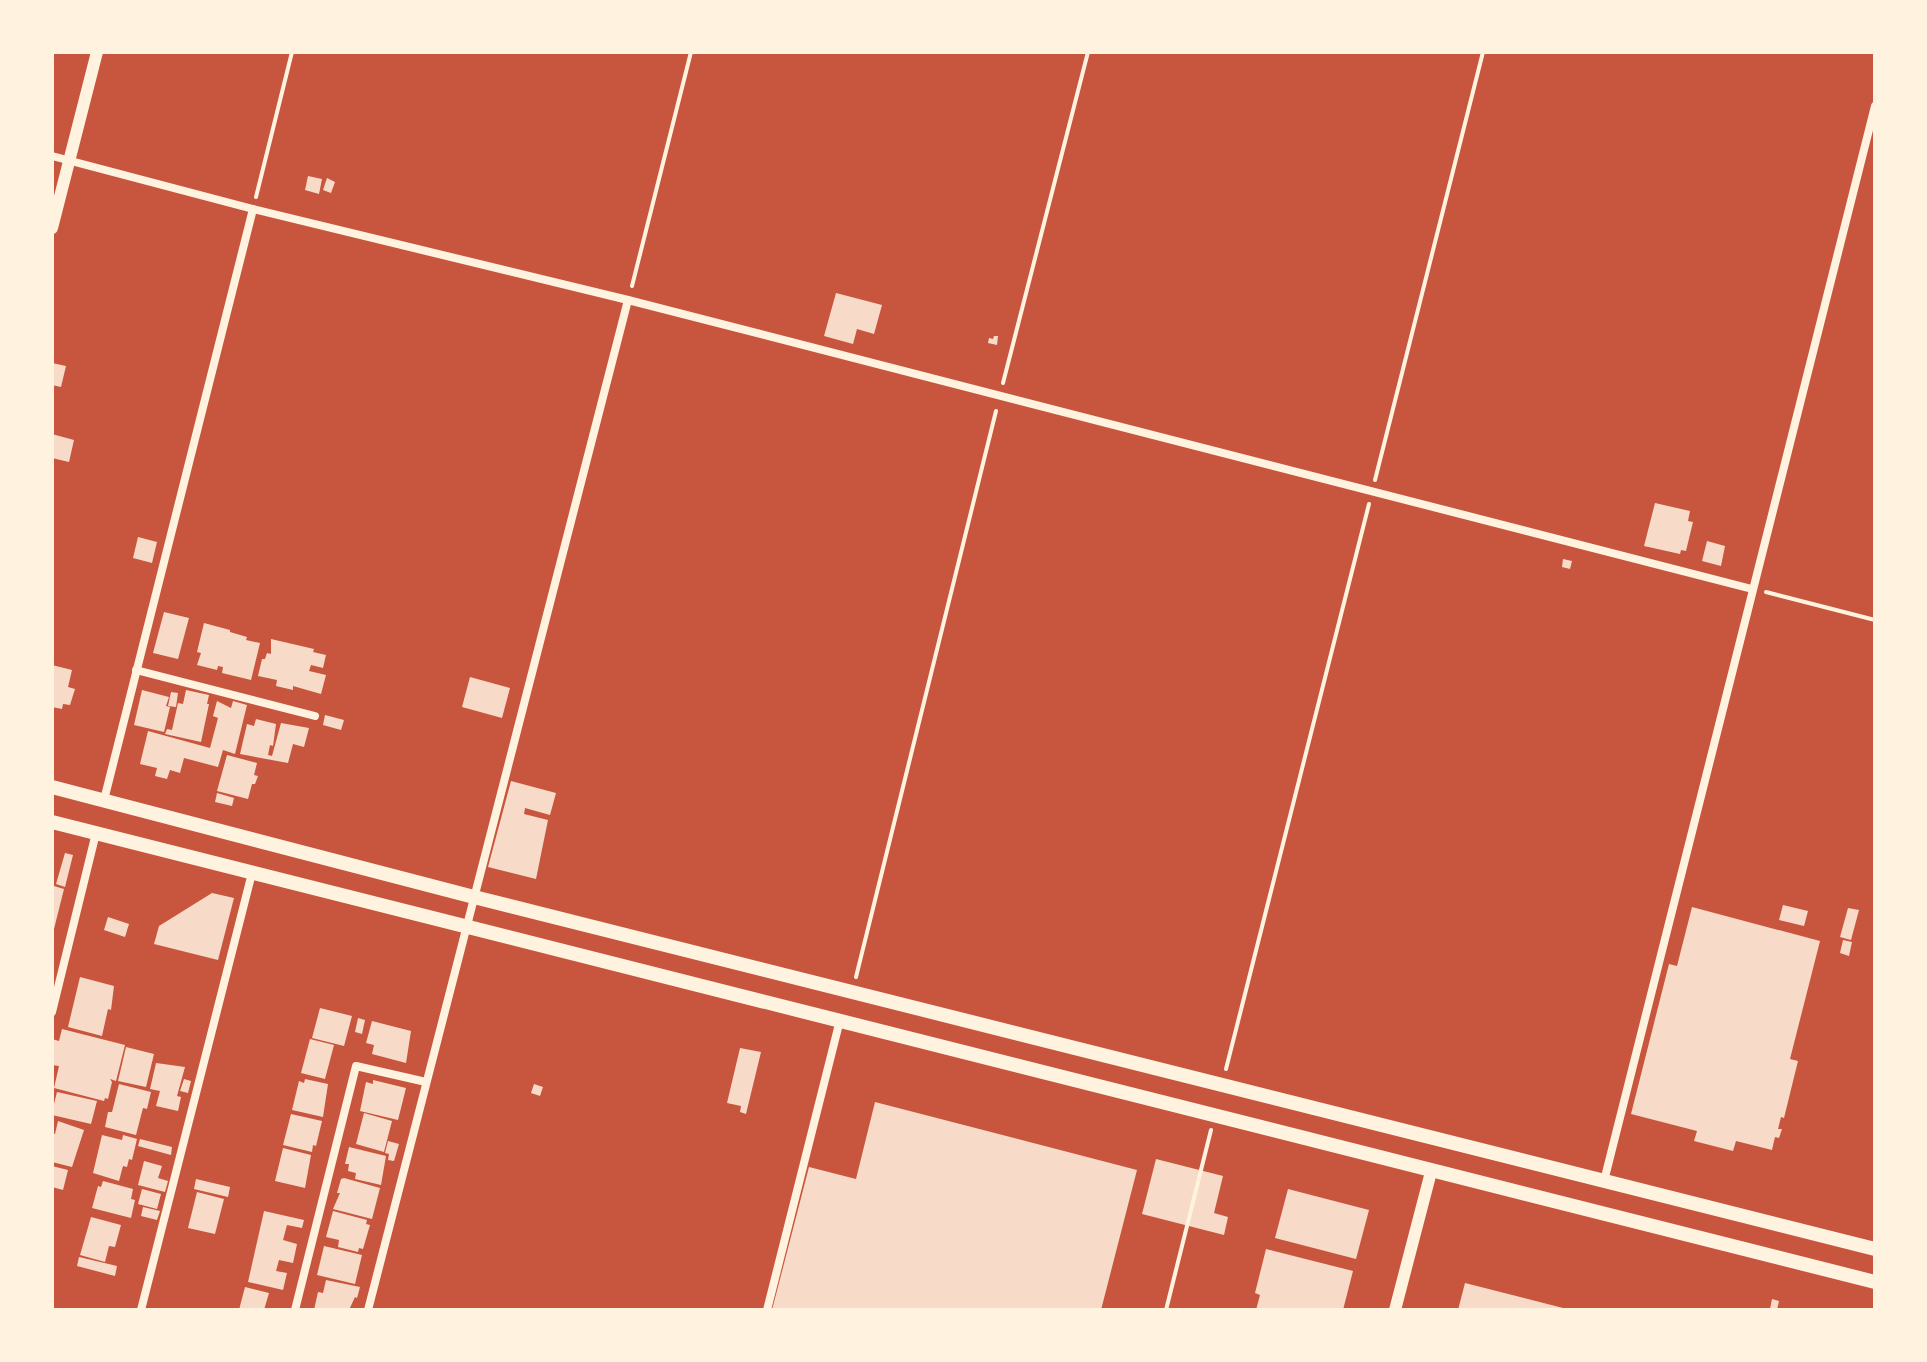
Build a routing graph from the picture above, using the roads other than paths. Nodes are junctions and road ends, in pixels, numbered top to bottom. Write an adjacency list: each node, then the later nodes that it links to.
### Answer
1 (97, 52): 4 (street)
2 (1875, 106): 8 (street)
3 (52, 156): 4 (street)
4 (70, 160): 5 (street); 6 (street)
5 (253, 209): 7 (street); 9 (street)
6 (52, 228)
7 (628, 300): 8 (street); 16 (street)
8 (1752, 589): 22 (street)
9 (136, 670): 10 (street); 12 (street)
10 (315, 716)
11 (52, 787): 12 (main road)
12 (104, 800): 16 (main road)
13 (52, 822): 14 (main road)
14 (96, 833): 15 (main road); 18 (street)
15 (252, 873): 17 (main road); 25 (street)
16 (474, 897): 17 (street); 22 (main road)
17 (465, 928): 19 (main road); 20 (street)
18 (52, 1012)
19 (840, 1019): 21 (main road); 28 (street)
20 (426, 1082): 26 (street); 27 (street)
21 (1431, 1172): 24 (main road); 29 (street)
22 (1604, 1181): 23 (main road)
23 (1875, 1249)
24 (1875, 1282)
25 (141, 1310)
26 (295, 1310)
27 (368, 1310)
28 (767, 1310)
29 (1395, 1310)

